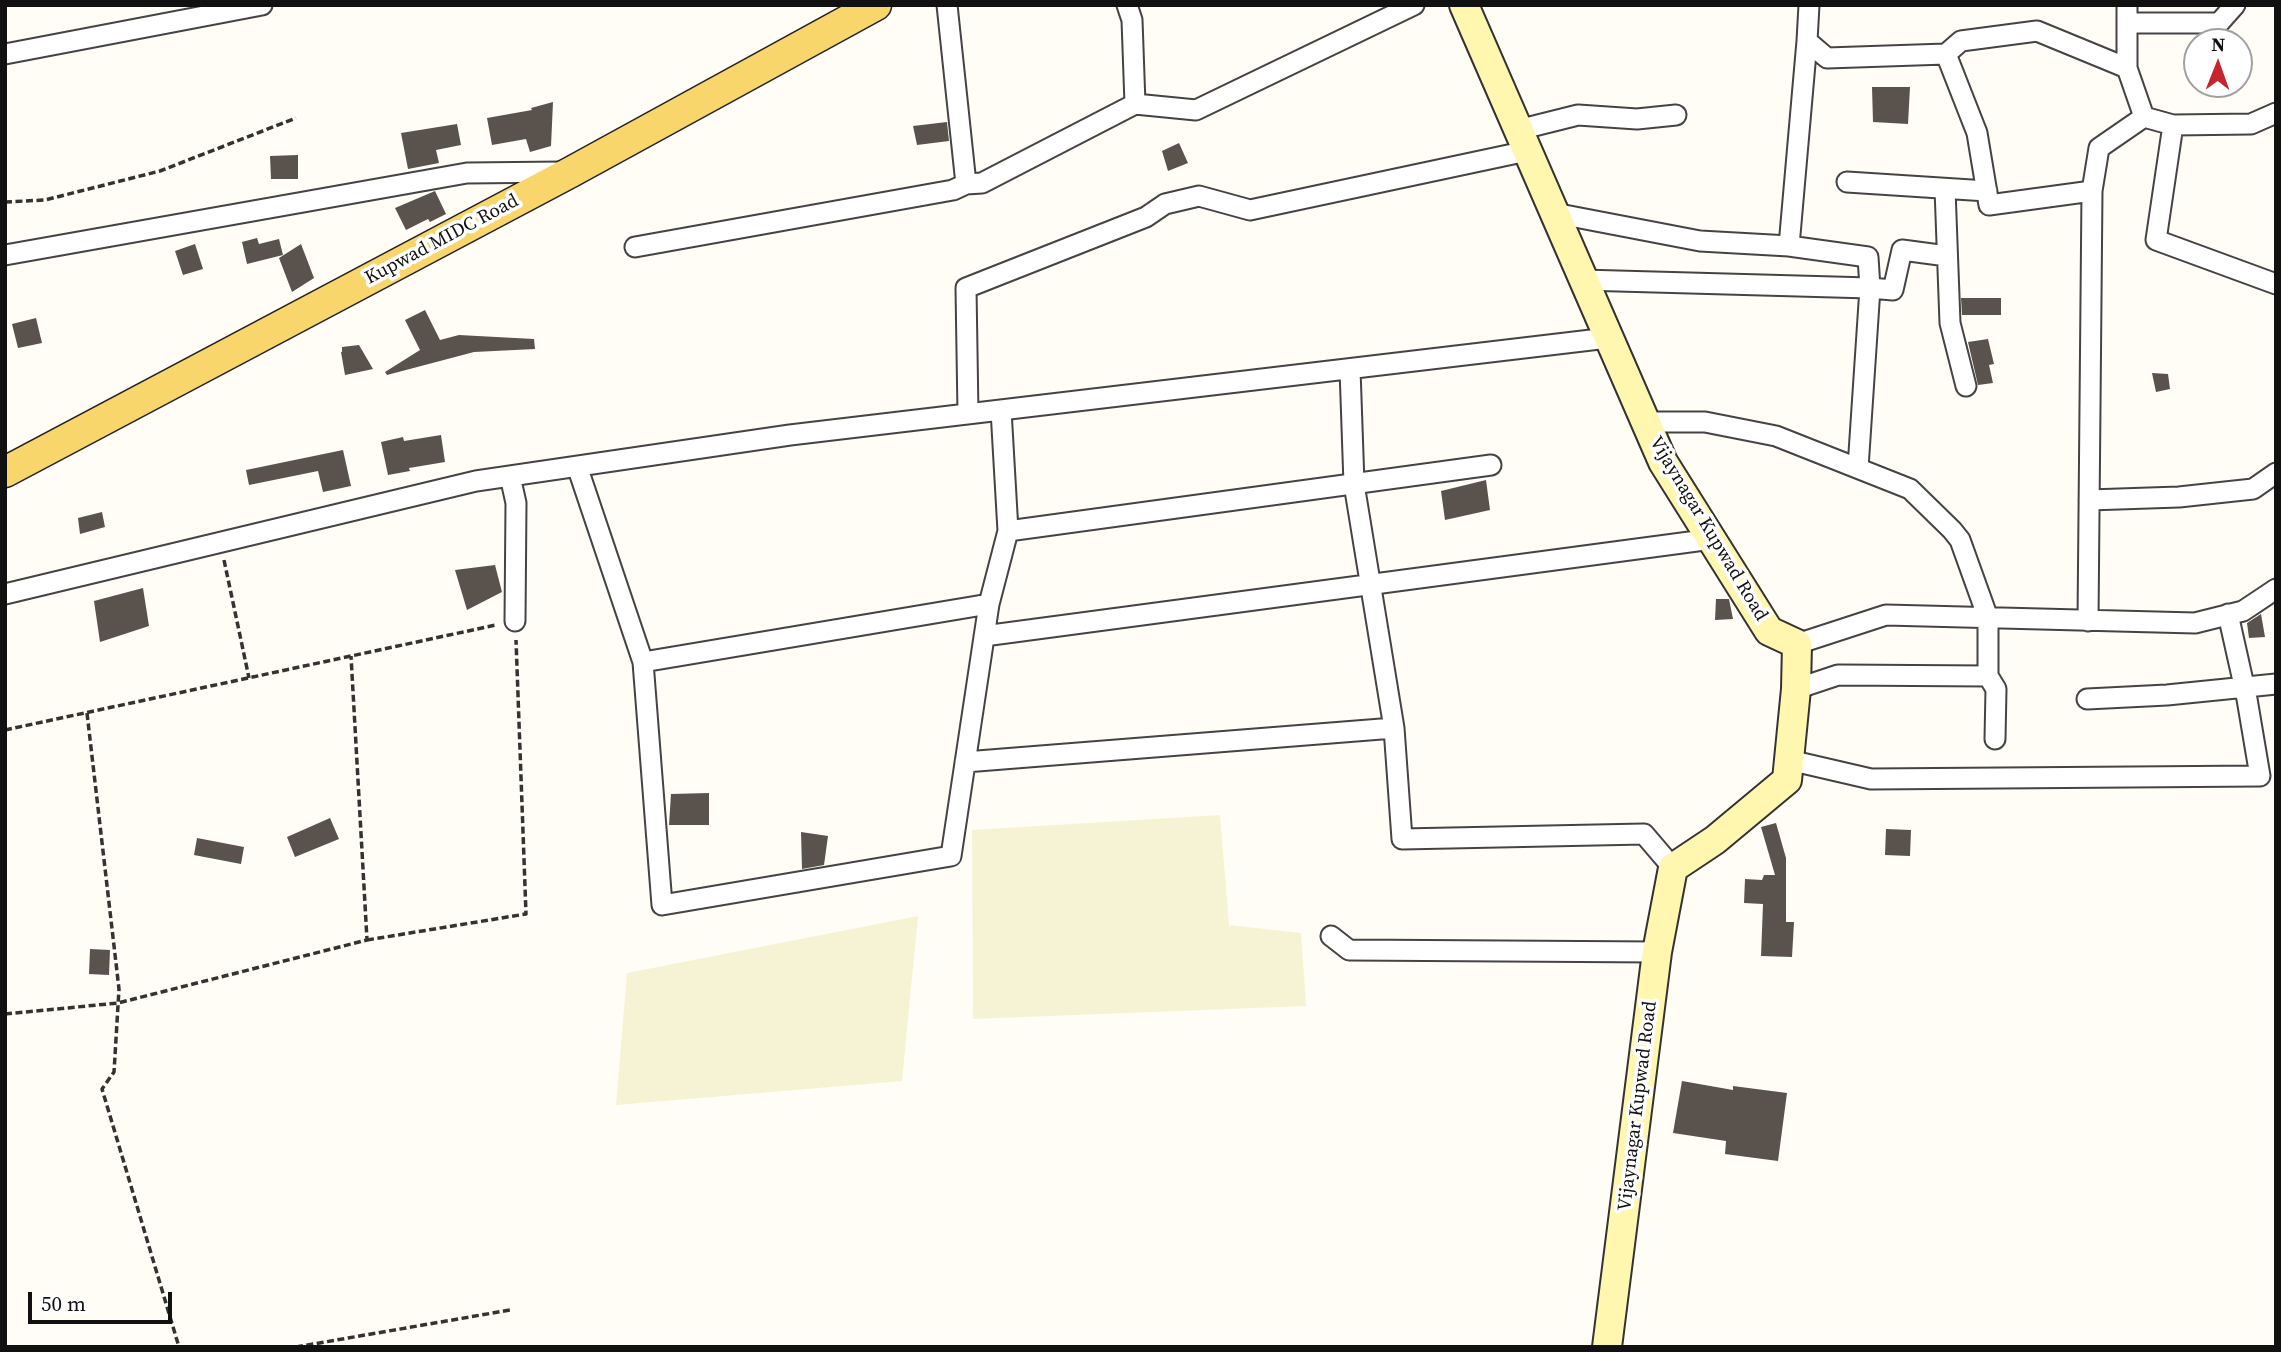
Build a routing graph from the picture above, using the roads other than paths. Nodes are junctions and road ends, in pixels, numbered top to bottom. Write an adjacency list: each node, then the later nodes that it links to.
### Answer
1 (262, 5): 11 (street)
2 (876, 5): 20 (main road, Kupwad MIDC Road)
3 (947, 5): 22 (street)
4 (1127, 5): 14 (street)
5 (1414, 5): 14 (street)
6 (1464, 5): 19 (street, Vijaynagar Kupwad Road)
7 (1809, 5): 10 (street)
8 (2235, 5): 9 (street)
9 (2127, 14): 13 (street)
10 (1808, 41): 12 (street); 27 (street)
11 (5, 54)
12 (1946, 54): 13 (street); 24 (street)
13 (2127, 68): 17 (street)
14 (1135, 104): 22 (street)
15 (2276, 113): 18 (street)
16 (1676, 115): 19 (street)
17 (2144, 117): 18 (street); 25 (street)
18 (2173, 125): 32 (street)
19 (1522, 140): 26 (street, Vijaynagar Kupwad Road); 38 (street)
20 (571, 172): 29 (street); 43 (main road, Kupwad MIDC Road)
21 (1847, 183): 23 (street)
22 (966, 184): 28 (street)
23 (1945, 189): 24 (street); 30 (street)
24 (1987, 191): 25 (street)
25 (2092, 191): 47 (street)
26 (1554, 213): 27 (street); 31 (street, Vijaynagar Kupwad Road)
27 (1789, 246): 33 (street)
28 (635, 247)
29 (5, 255)
30 (1947, 256): 33 (street); 36 (street)
31 (1582, 280): 33 (street); 34 (street, Vijaynagar Kupwad Road)
32 (2276, 284)
33 (1870, 288): 42 (street)
34 (1608, 338): 35 (street); 39 (street, Vijaynagar Kupwad Road)
35 (1350, 369): 37 (street); 46 (street)
36 (1966, 386)
37 (1001, 410): 38 (street); 48 (street)
38 (968, 414): 41 (street)
39 (1645, 422): 42 (street); 49 (street, Vijaynagar Kupwad Road)
40 (1491, 465): 46 (street)
41 (577, 466): 45 (street); 60 (street)
42 (1858, 468): 55 (street)
43 (5, 472)
44 (2276, 472): 47 (street)
45 (510, 476): 52 (street); 56 (street)
46 (1354, 484): 48 (street); 50 (street)
47 (2089, 500): 57 (street)
48 (1008, 531): 53 (street)
49 (1712, 539): 50 (street); 59 (street, Vijaynagar Kupwad Road)
50 (1371, 586): 58 (street); 66 (street)
51 (2276, 589): 54 (street)
52 (5, 594)
53 (989, 604): 58 (street); 60 (street)
54 (2228, 614): 57 (street); 63 (street)
55 (1988, 618): 57 (street); 59 (street); 61 (street)
56 (515, 621)
57 (2088, 621)
58 (984, 636): 69 (street)
59 (1797, 644): 64 (street)
60 (643, 662): 69 (street)
61 (1988, 676): 64 (street); 67 (street)
62 (2276, 684): 63 (street)
63 (2244, 687): 65 (street); 68 (street)
64 (1797, 689): 68 (street)
65 (2087, 699)
66 (1394, 728): 69 (street); 70 (street)
67 (1995, 739)
68 (1789, 760): 70 (street)
69 (965, 762)
70 (1673, 868): 72 (street, Vijaynagar Kupwad Road)
71 (1331, 936): 72 (street)
72 (1657, 952): 73 (street, Vijaynagar Kupwad Road)
73 (1607, 1347)

